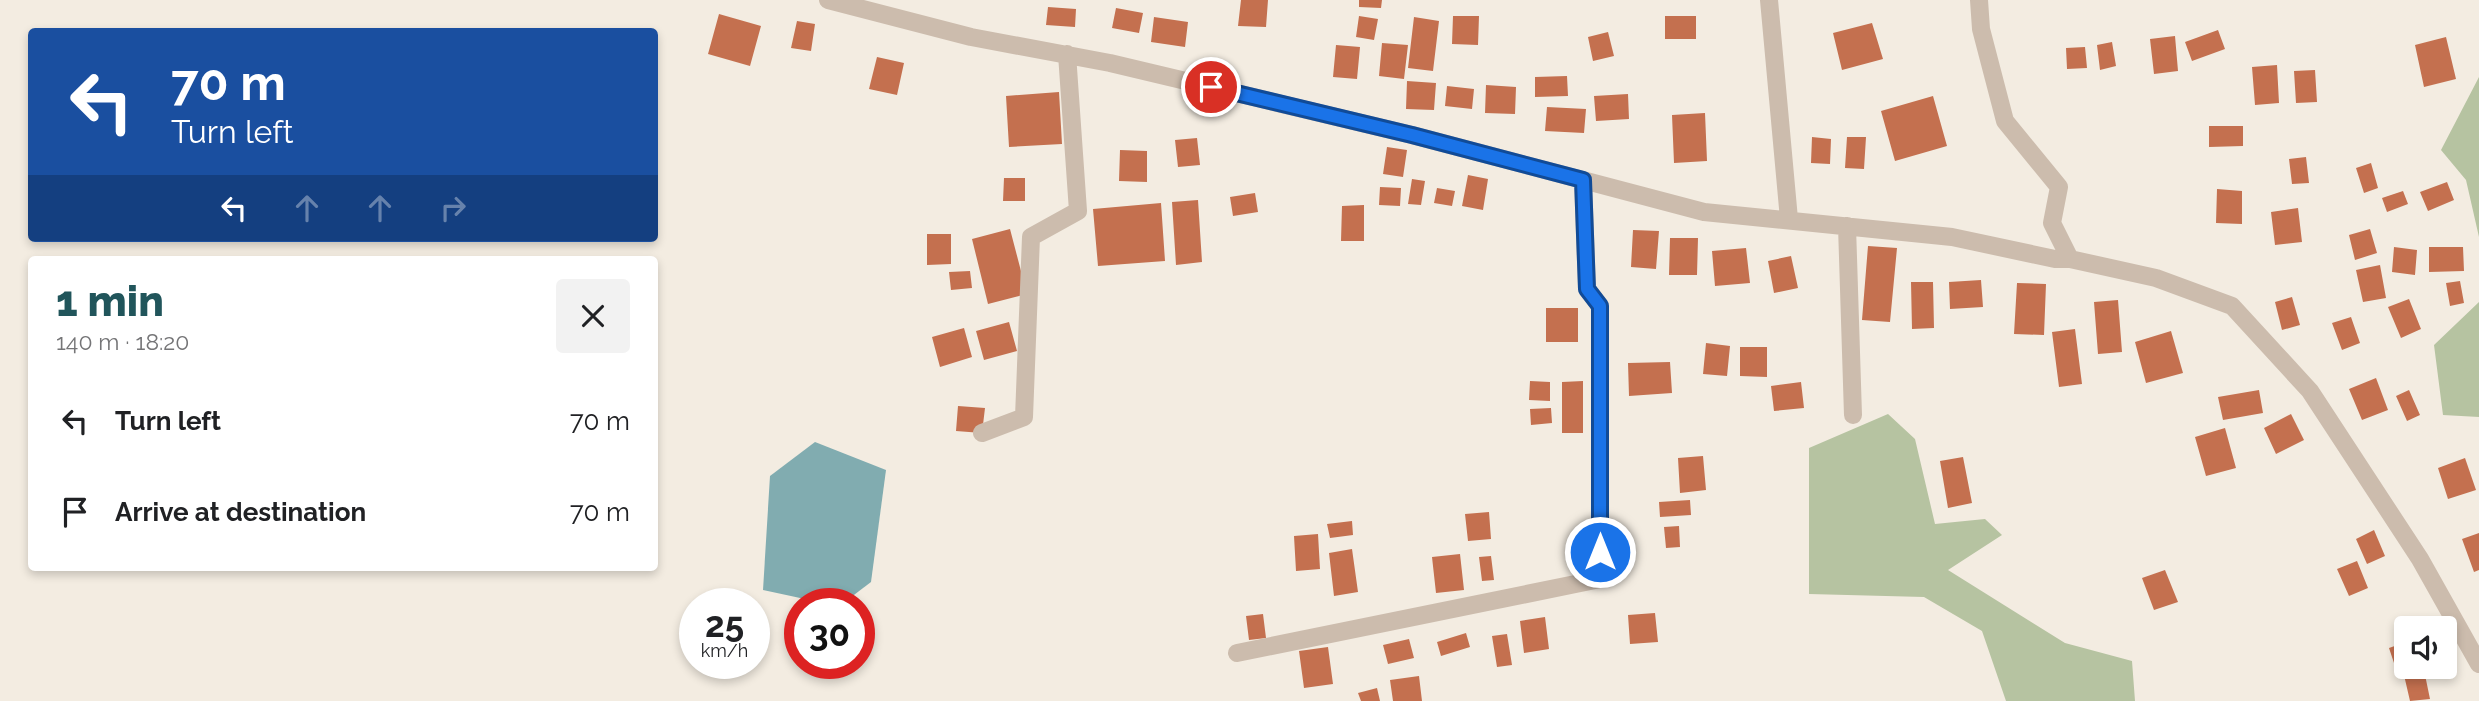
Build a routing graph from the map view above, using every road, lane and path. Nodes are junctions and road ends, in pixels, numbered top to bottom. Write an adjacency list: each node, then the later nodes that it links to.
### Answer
1 (828, 0): 4 (street)
2 (1769, 0): 6 (street)
3 (1979, 0): 8 (street)
4 (1067, 54): 5 (street); 10 (street)
5 (1583, 180): 6 (street); 11 (street)
6 (1789, 219): 7 (street)
7 (1847, 226): 8 (street); 9 (street)
8 (2070, 259): 12 (street)
9 (1853, 415)
10 (982, 433)
11 (1237, 653)
12 (2479, 664)

